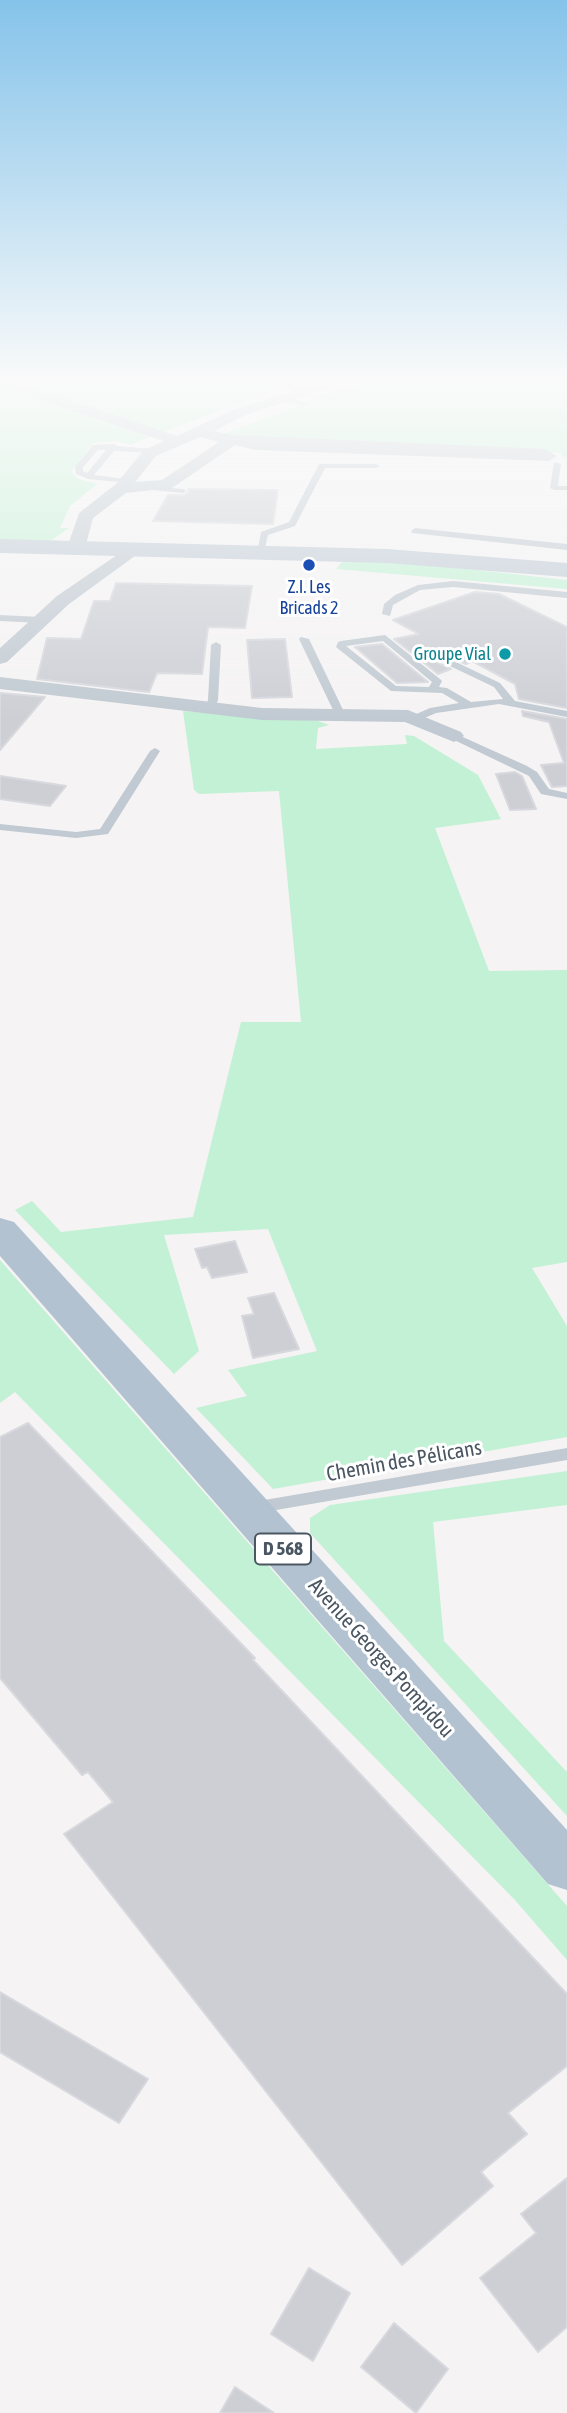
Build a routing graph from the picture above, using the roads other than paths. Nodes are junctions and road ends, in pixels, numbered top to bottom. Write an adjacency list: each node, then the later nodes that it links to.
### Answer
1 (113, 494): 6 (street)
2 (308, 494): 8 (lane)
3 (415, 531): 5 (lane)
4 (0, 546): 6 (main road)
5 (567, 547)
6 (76, 548): 7 (main road)
7 (133, 550): 8 (main road); 13 (street)
8 (260, 552): 9 (main road)
9 (567, 570)
10 (567, 595): 11 (lane)
11 (387, 614)
12 (0, 618): 13 (lane)
13 (41, 620): 17 (street)
14 (304, 639): 23 (lane)
15 (216, 645): 22 (lane)
16 (434, 655): 20 (lane)
17 (0, 658)
18 (0, 683): 22 (street)
19 (433, 689): 19 (lane); 21 (lane)
20 (511, 702): 21 (lane); 24 (lane)
21 (469, 705): 25 (lane)
22 (209, 709): 23 (street)
23 (340, 714): 25 (street)
24 (567, 714)
25 (416, 718): 26 (street)
26 (454, 736): 28 (lane)
27 (155, 751): 29 (lane)
28 (567, 796)
29 (0, 827)
30 (0, 1231): 32 (main road, Avenue Georges Pompidou / D 568)
31 (567, 1454): 32 (lane, Chemin des Pélicans)
32 (248, 1509): 33 (main road, Avenue Georges Pompidou / D 568)
33 (567, 1867)

